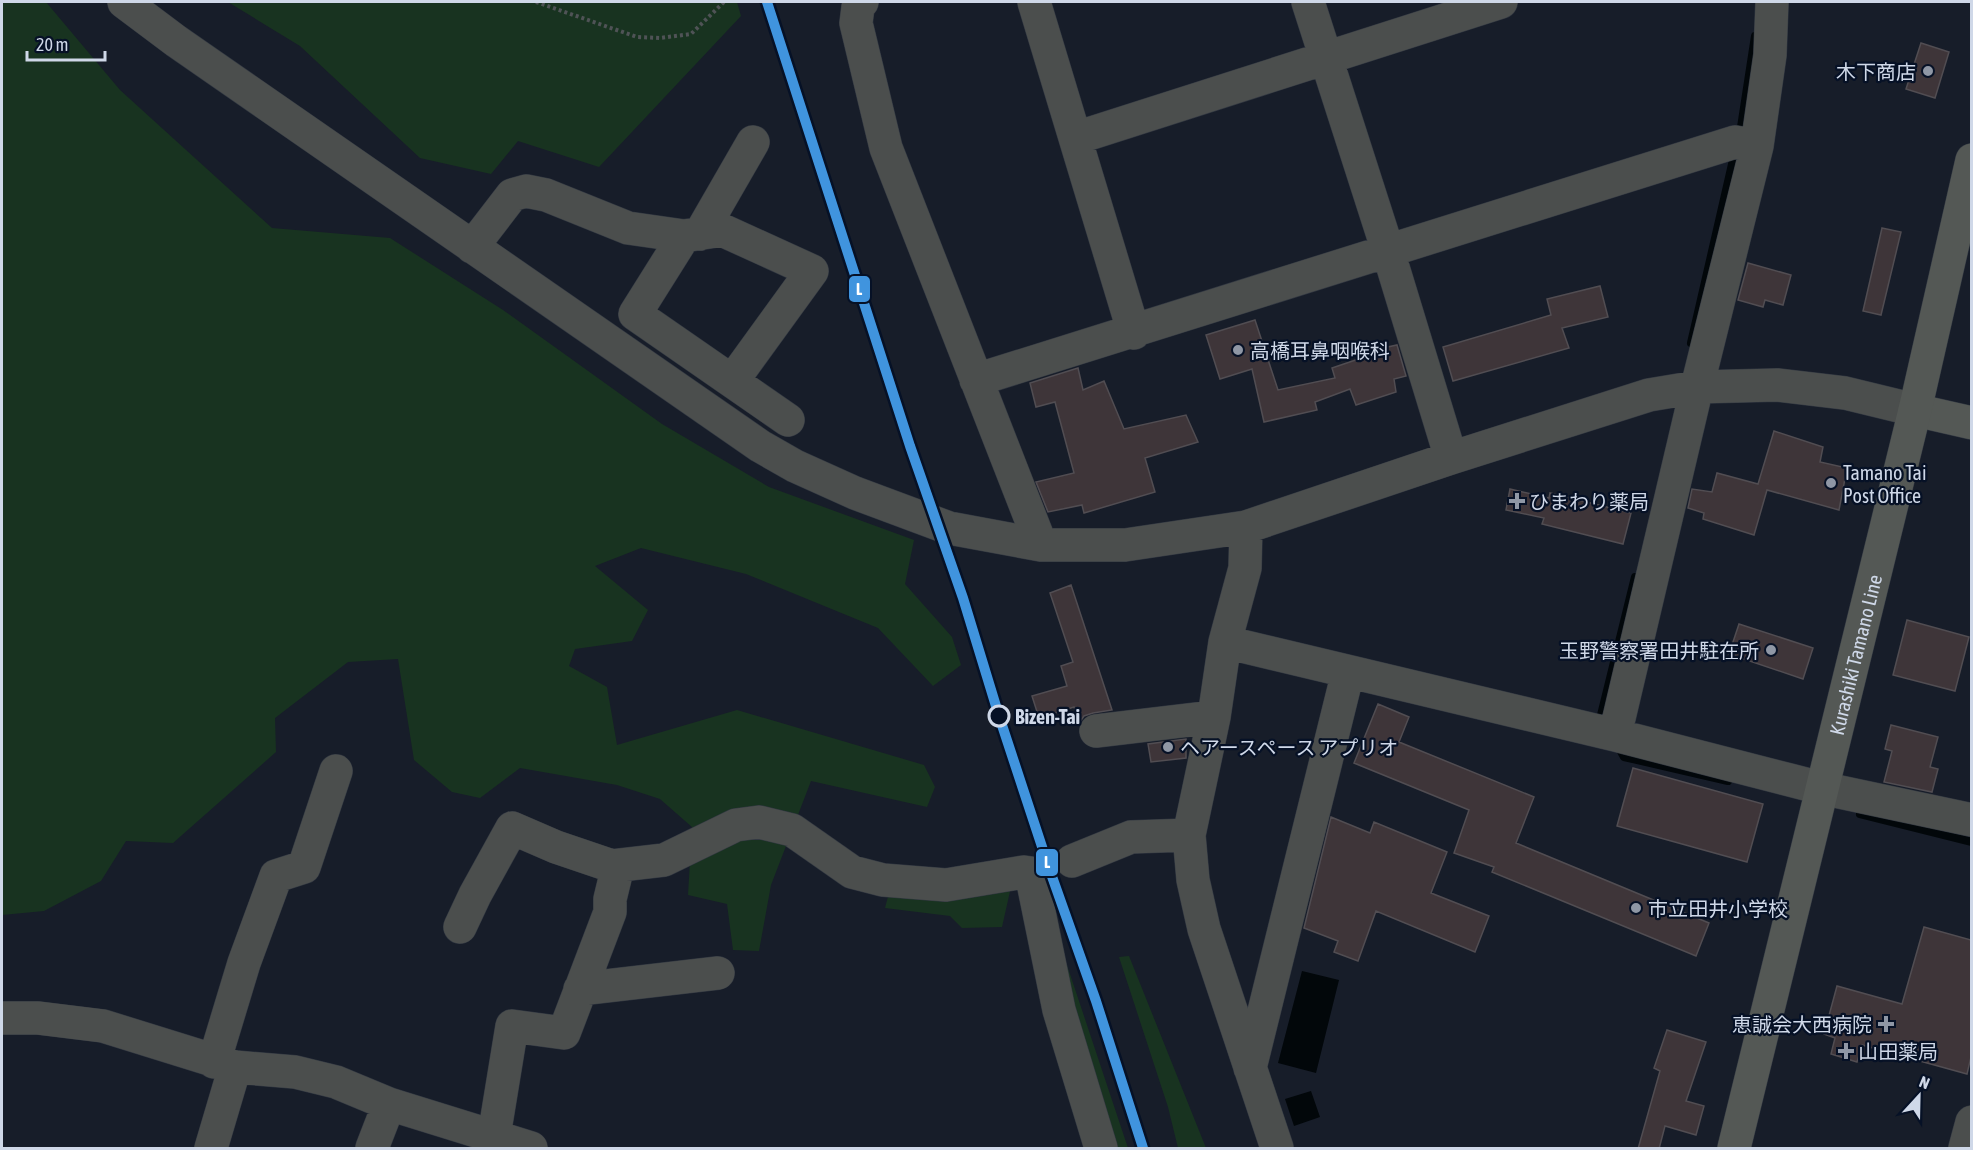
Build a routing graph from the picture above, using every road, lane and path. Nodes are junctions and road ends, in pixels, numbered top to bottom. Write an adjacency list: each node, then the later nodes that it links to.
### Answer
1 (124, 2): 15 (street)
2 (536, 2): 3 (path)
3 (724, 2)
4 (862, 2): 19 (street)
5 (1034, 2): 10 (street)
6 (1308, 2): 9 (street)
7 (1501, 2): 9 (street)
8 (1772, 2): 12 (street)
9 (1326, 57): 10 (street); 16 (street)
10 (1076, 138): 17 (street)
11 (753, 142): 14 (street)
12 (1757, 146): 16 (street); 20 (street)
13 (1971, 160): 21 (main road, Kurashiki Tamano Line)
14 (692, 235): 15 (street); 18 (street); 18 (street)
15 (472, 247): 26 (street)
16 (1388, 250): 17 (street); 24 (street)
17 (1134, 333): 19 (street)
18 (733, 380): 22 (street)
19 (976, 381): 26 (street)
20 (1697, 387): 21 (street); 24 (street); 31 (street)
21 (1915, 410): 23 (main road); 33 (main road, Kurashiki Tamano Line)
22 (788, 420)
23 (1971, 423)
24 (1451, 458): 25 (street)
25 (1246, 527): 26 (street); 27 (street)
26 (1041, 544)
27 (1225, 642): 28 (street); 29 (street)
28 (1348, 672): 31 (street); 43 (street)
29 (1214, 717): 30 (street); 35 (street)
30 (1096, 731)
31 (1614, 733): 33 (street)
32 (336, 771): 42 (street)
33 (1821, 788): 34 (street); 51 (main road, Kurashiki Tamano Line)
34 (1971, 820)
35 (1189, 835): 36 (street); 43 (street)
36 (1072, 861)
37 (618, 866): 38 (street); 40 (street); 49 (street)
38 (460, 927)
39 (718, 973): 40 (street)
40 (580, 989): 46 (street)
41 (2, 1018): 42 (street)
42 (225, 1065): 44 (street); 47 (street)
43 (1250, 1068): 50 (street)
44 (389, 1104): 46 (street); 48 (street)
45 (1971, 1122): 52 (street)
46 (507, 1143)
47 (211, 1149)
48 (372, 1149)
49 (1101, 1149)
50 (1277, 1149)
51 (1734, 1149)
52 (1965, 1149)

